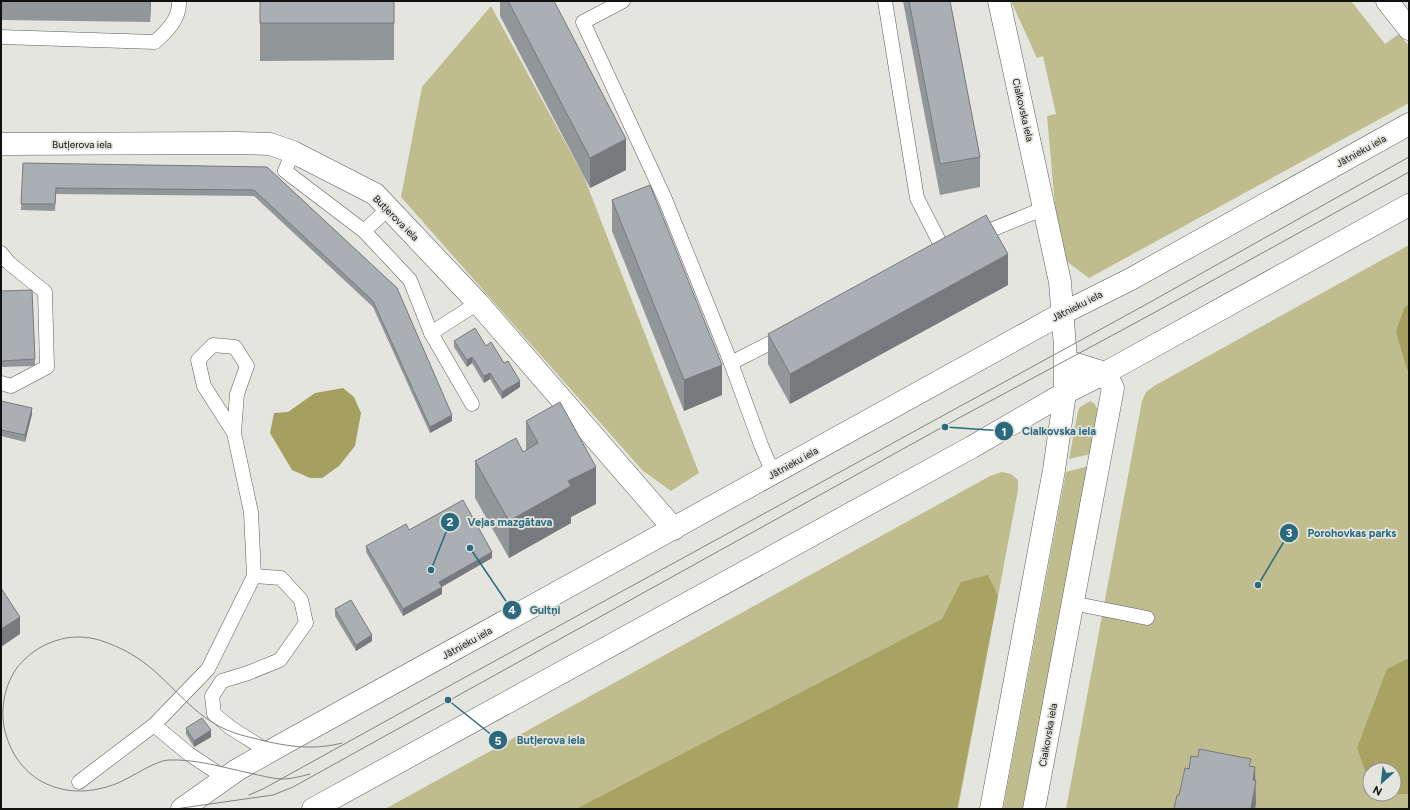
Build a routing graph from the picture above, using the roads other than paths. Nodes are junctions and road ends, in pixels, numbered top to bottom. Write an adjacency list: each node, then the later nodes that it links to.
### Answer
1 (179, 1): 7 (lane)
2 (623, 1): 23 (lane)
3 (885, 1): 15 (lane)
4 (999, 1): 13 (street, Cialkovska iela)
5 (1387, 1): 6 (street)
6 (1409, 29)
7 (1, 37)
8 (1409, 124): 19 (street, Jātnieku iela)
9 (1, 146): 10 (street, Butļerova iela)
10 (293, 152): 12 (street, Butļerova iela); 14 (lane)
11 (1409, 205): 24 (street)
12 (389, 208): 14 (lane); 18 (street, Butļerova iela)
13 (1044, 208): 15 (lane); 19 (street, Cialkovska iela)
14 (364, 231): 21 (lane)
15 (943, 249): 16 (lane)
16 (929, 256)
17 (4, 262): 25 (lane)
18 (478, 303): 21 (lane); 30 (street, Butļerova iela)
19 (1063, 313): 22 (street, Cialkovska iela); 29 (street, Jātnieku iela)
20 (797, 328): 23 (lane)
21 (431, 333): 27 (lane)
22 (1066, 361): 24 (street); 26 (street, Cialkovska iela)
23 (731, 363): 29 (lane)
24 (1105, 373): 26 (street); 32 (street, Cialkovska iela)
25 (1, 383)
26 (1065, 393): 39 (street); 40 (street, Cialkovska iela)
27 (472, 404)
28 (234, 433): 28 (lane); 31 (lane)
29 (773, 474): 30 (street, Jātnieku iela)
30 (674, 529): 35 (street, Jātnieku iela)
31 (254, 576): 34 (lane); 35 (lane)
32 (1072, 603): 33 (lane); 41 (street, Cialkovska iela)
33 (1147, 618)
34 (154, 725): 36 (lane); 37 (lane)
35 (269, 752): 36 (street, Jātnieku iela)
36 (226, 778): 38 (street, Jātnieku iela)
37 (79, 782)
38 (182, 809)
39 (313, 809)
40 (991, 809)
41 (1034, 809)

